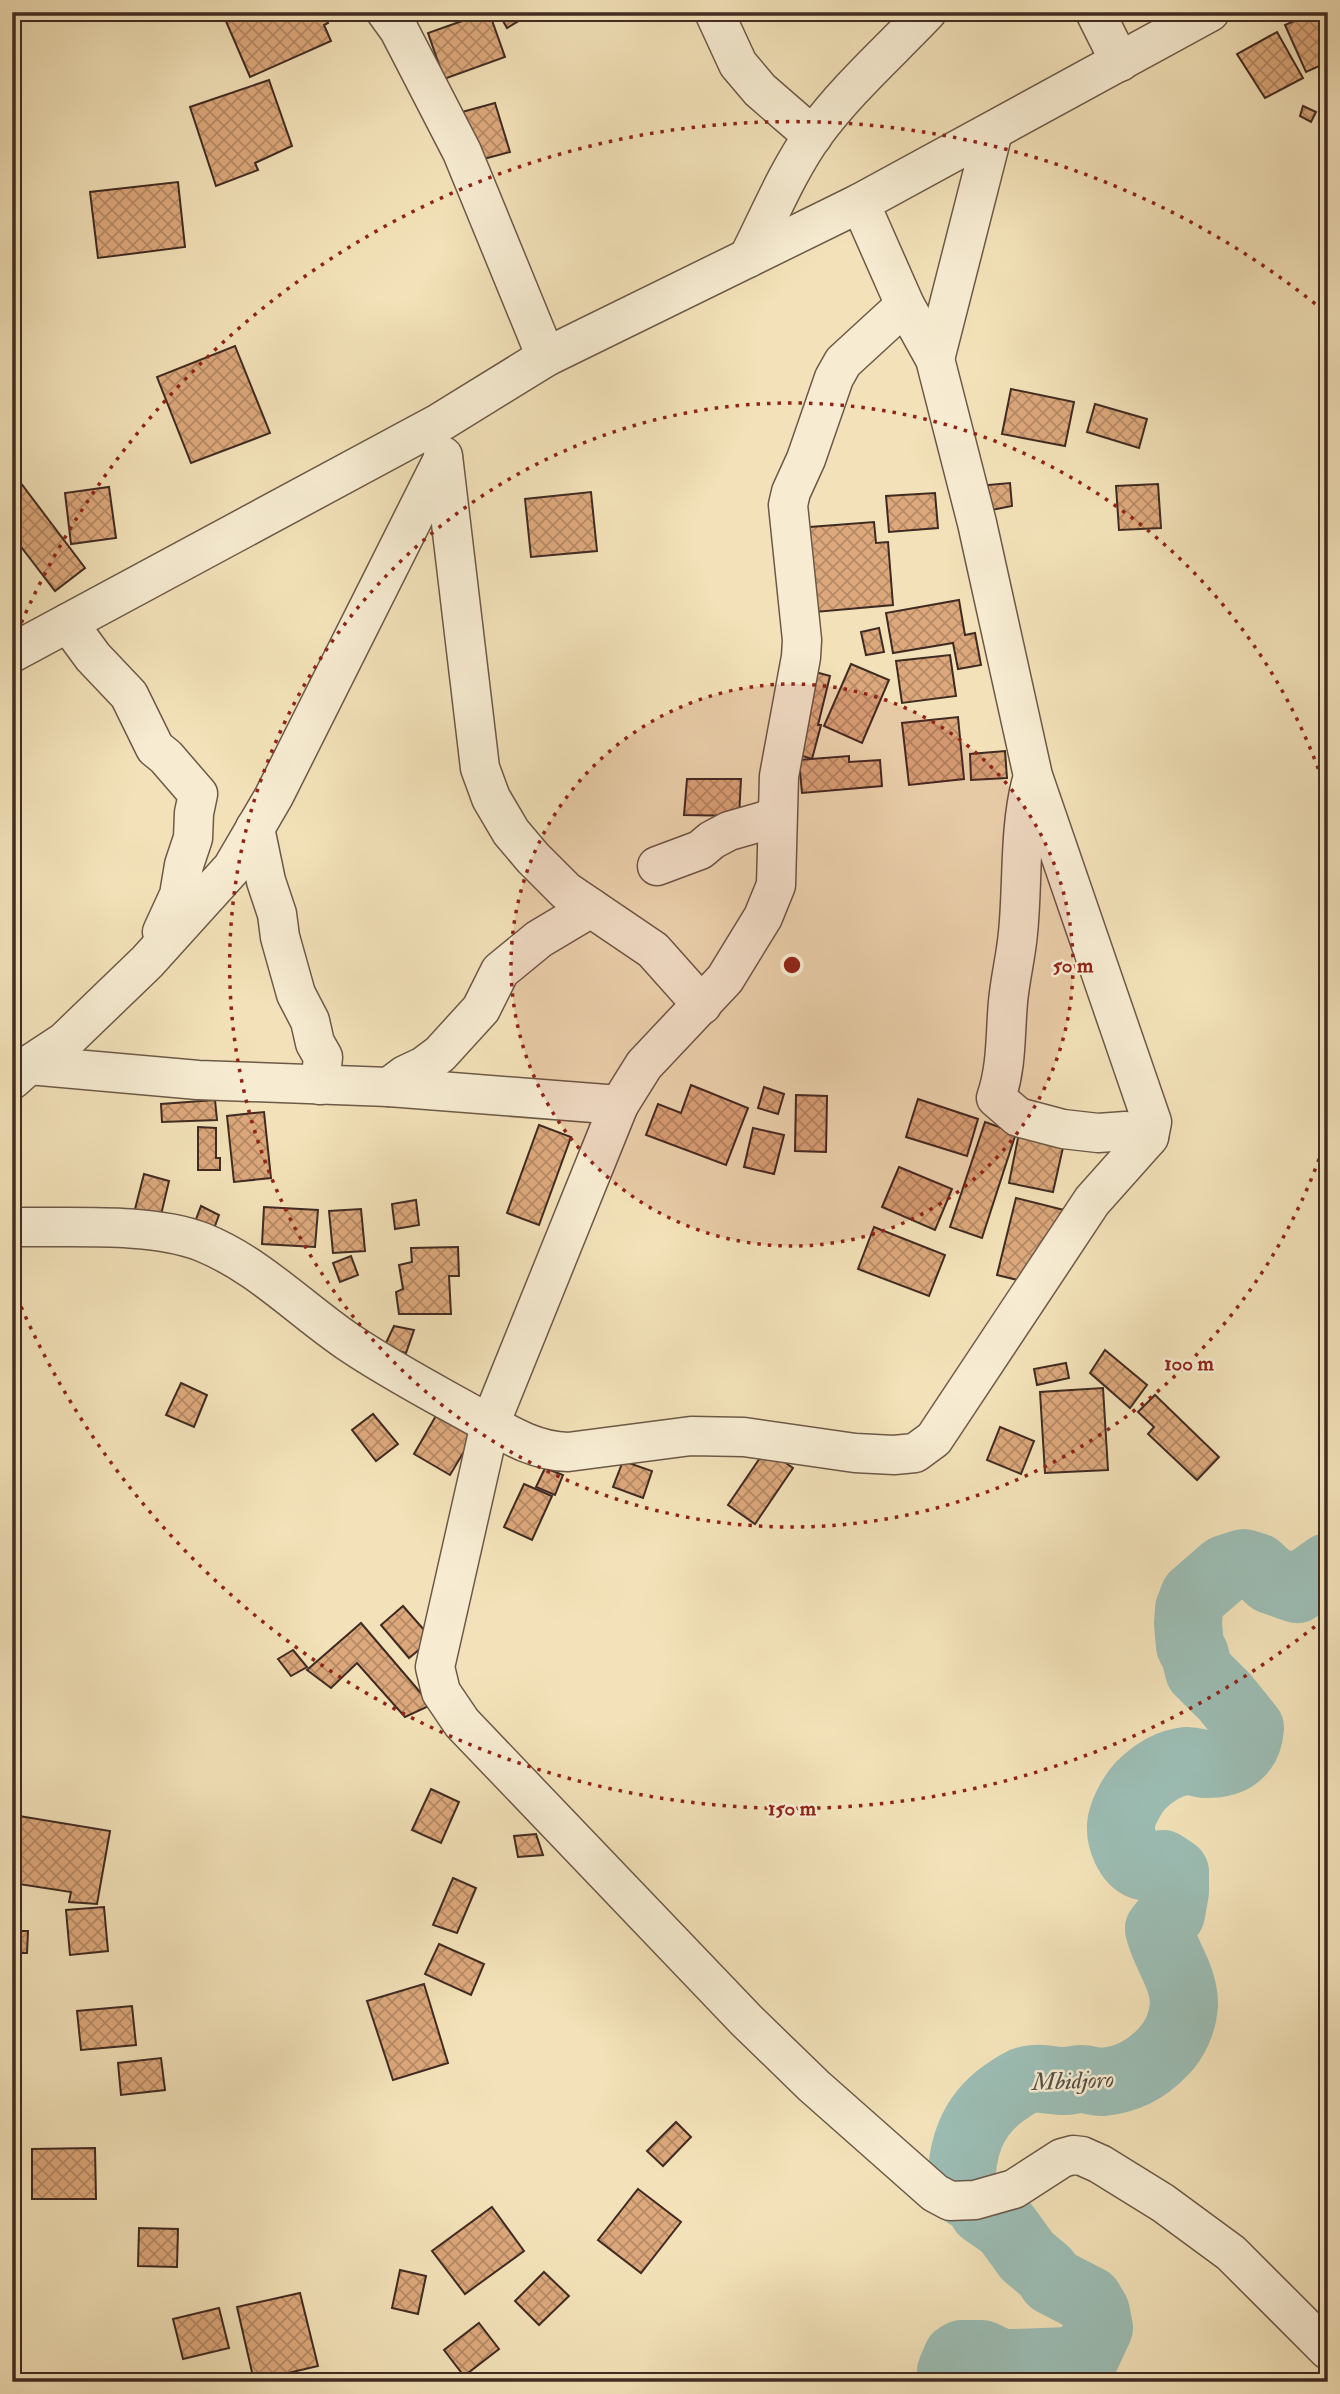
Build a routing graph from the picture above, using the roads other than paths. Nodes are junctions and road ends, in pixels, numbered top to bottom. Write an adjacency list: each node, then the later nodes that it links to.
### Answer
1 (386, 12): 12 (street)
2 (714, 12): 8 (street)
3 (928, 12): 8 (street)
4 (1095, 12): 6 (street)
5 (1210, 12): 6 (street)
6 (1120, 62): 7 (street)
7 (993, 132): 9 (street); 13 (street)
8 (813, 136): 10 (street)
9 (860, 203): 10 (street); 11 (street)
10 (748, 258): 12 (street)
11 (905, 304): 13 (street); 18 (street)
12 (546, 358): 14 (street)
13 (935, 359): 17 (street)
14 (441, 441): 15 (street); 19 (street); 21 (street)
15 (68, 623): 16 (street); 22 (street)
16 (12, 653)
17 (1033, 776): 28 (street); 28 (street)
18 (777, 815): 20 (street); 23 (street)
19 (255, 828): 22 (street); 25 (street)
20 (657, 866)
21 (591, 908): 23 (street); 26 (street)
22 (147, 962): 24 (street)
23 (702, 1005): 27 (street)
24 (21, 1073): 25 (street)
25 (320, 1085): 26 (street)
26 (389, 1087): 27 (street)
27 (619, 1105): 30 (street)
28 (1149, 1138): 30 (street)
29 (12, 1227): 30 (street)
30 (490, 1424): 31 (street)
31 (1328, 2350)

